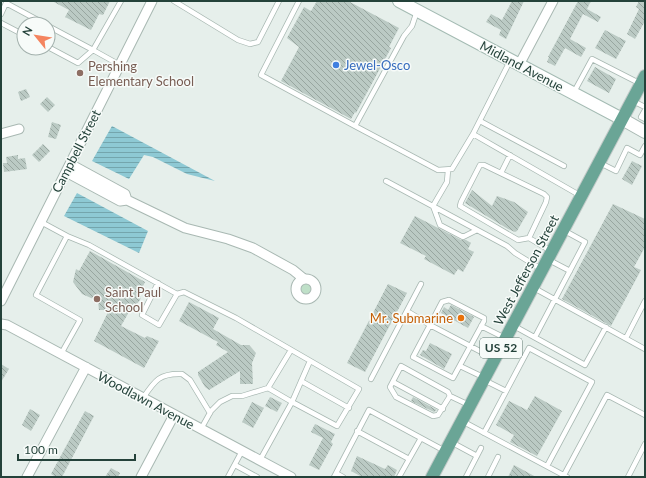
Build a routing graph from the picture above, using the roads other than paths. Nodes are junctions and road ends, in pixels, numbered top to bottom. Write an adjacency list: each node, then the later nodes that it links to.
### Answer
1 (121, 1): 14 (lane)
2 (152, 1): 17 (street, Campbell Street)
3 (174, 1): 4 (lane)
4 (279, 1)
5 (299, 1): 25 (lane)
6 (399, 1): 8 (main road, Midland Avenue)
7 (553, 1): 16 (street)
8 (418, 6): 16 (main road, Midland Avenue); 25 (lane)
9 (1, 14): 10 (lane)
10 (30, 16)
11 (1, 23): 13 (lane)
12 (56, 30): 14 (lane)
13 (16, 31)
14 (93, 50): 15 (lane); 17 (lane)
15 (56, 51)
16 (515, 62): 19 (main road, Midland Avenue); 24 (lane)
17 (120, 65): 33 (street, Campbell Street)
18 (643, 81): 19 (lane); 20 (main road, West Jefferson Street / US 52)
19 (573, 93): 23 (main road, Midland Avenue)
20 (632, 100): 21 (lane); 23 (main road, West Jefferson Street / US 52)
21 (645, 107)
22 (645, 110): 26 (lane)
23 (622, 119): 26 (main road, Midland Avenue); 32 (main road, West Jefferson Street / US 52)
24 (480, 121): 29 (lane); 34 (lane)
25 (355, 126): 35 (lane)
26 (644, 126)
27 (19, 129): 28 (street)
28 (1, 134)
29 (473, 134): 31 (lane); 35 (lane)
30 (645, 146): 32 (lane)
31 (510, 155): 37 (lane); 39 (lane)
32 (599, 162): 39 (main road, West Jefferson Street / US 52)
33 (70, 164): 36 (street, Campbell Street); 40 (street)
34 (564, 166)
35 (448, 170): 41 (lane)
36 (66, 172): 40 (street); 42 (street, Campbell Street)
37 (501, 173): 46 (lane); 46 (lane)
38 (386, 181): 41 (lane)
39 (581, 196): 44 (main road, West Jefferson Street / US 52)
40 (127, 200): 49 (street)
41 (433, 206): 43 (lane); 43 (lane)
42 (40, 221): 45 (lane); 55 (street, Campbell Street)
43 (477, 230): 47 (lane)
44 (563, 230): 47 (main road, West Jefferson Street / US 52); 48 (lane)
45 (67, 236): 50 (lane); 69 (lane)
46 (529, 238): 47 (lane)
47 (547, 260): 48 (lane); 52 (main road, West Jefferson Street / US 52)
48 (570, 270): 54 (lane)
49 (304, 279)
50 (158, 283): 53 (lane); 53 (lane)
51 (421, 284): 57 (lane)
52 (533, 287): 54 (lane); 60 (main road, West Jefferson Street / US 52)
53 (177, 294): 68 (lane)
54 (554, 299): 62 (lane); 63 (lane)
55 (1, 301)
56 (645, 301): 64 (lane)
57 (407, 311): 59 (lane); 74 (lane)
58 (1, 324): 69 (street, Woodlawn Avenue)
59 (430, 325): 61 (lane); 66 (lane); 72 (lane)
60 (513, 325): 63 (lane); 65 (main road, West Jefferson Street / US 52)
61 (481, 326): 65 (lane); 66 (lane)
62 (606, 327): 63 (lane); 64 (lane)
63 (534, 337)
64 (626, 338): 67 (lane)
65 (506, 339): 70 (main road, West Jefferson Street / US 52)
66 (470, 346): 70 (lane); 72 (lane)
67 (645, 349)
68 (291, 350): 71 (lane); 78 (lane)
69 (61, 354): 73 (street, Woodlawn Avenue)
70 (495, 359): 75 (main road, West Jefferson Street / US 52)
71 (310, 361): 76 (lane); 84 (lane)
72 (460, 366): 75 (lane)
73 (86, 367): 81 (street, Woodlawn Avenue); 106 (street)
74 (371, 379)
75 (484, 379): 79 (lane); 83 (main road, West Jefferson Street / US 52)
76 (301, 381): 82 (lane); 84 (lane)
77 (393, 382): 80 (lane); 85 (lane); 85 (lane)
78 (268, 388): 82 (lane); 86 (lane)
79 (506, 391): 92 (lane); 103 (lane)
80 (450, 396): 83 (lane); 85 (lane)
81 (143, 398): 86 (lane); 87 (street, Woodlawn Avenue)
82 (292, 402): 84 (lane); 101 (lane)
83 (470, 406): 89 (main road, West Jefferson Street / US 52)
84 (349, 408)
85 (443, 409)
86 (210, 413): 90 (lane)
87 (174, 415): 90 (street, Woodlawn Avenue); 107 (street)
88 (645, 415): 105 (lane)
89 (462, 421): 92 (lane); 95 (main road, West Jefferson Street / US 52)
90 (201, 429): 97 (street, Woodlawn Avenue)
91 (357, 431): 93 (lane); 100 (lane); 104 (lane)
92 (484, 433): 103 (lane)
93 (421, 438): 95 (lane); 100 (lane)
94 (645, 444): 116 (lane)
95 (448, 447): 98 (lane); 113 (main road, West Jefferson Street / US 52)
96 (481, 448): 98 (lane)
97 (242, 451): 101 (street, Woodlawn Avenue); 102 (lane)
98 (477, 456): 114 (lane)
99 (498, 457): 115 (lane)
100 (409, 459): 112 (lane)
101 (260, 460): 110 (street, Woodlawn Avenue)
102 (235, 465): 108 (lane); 109 (lane)
103 (547, 466): 105 (lane)
104 (335, 475): 111 (lane)
105 (565, 476)
106 (27, 477)
107 (141, 477)
108 (228, 477)
109 (258, 477)
110 (291, 477)
111 (343, 477)
112 (399, 477)
113 (432, 477)
114 (466, 477)
115 (488, 477)
116 (628, 477)

